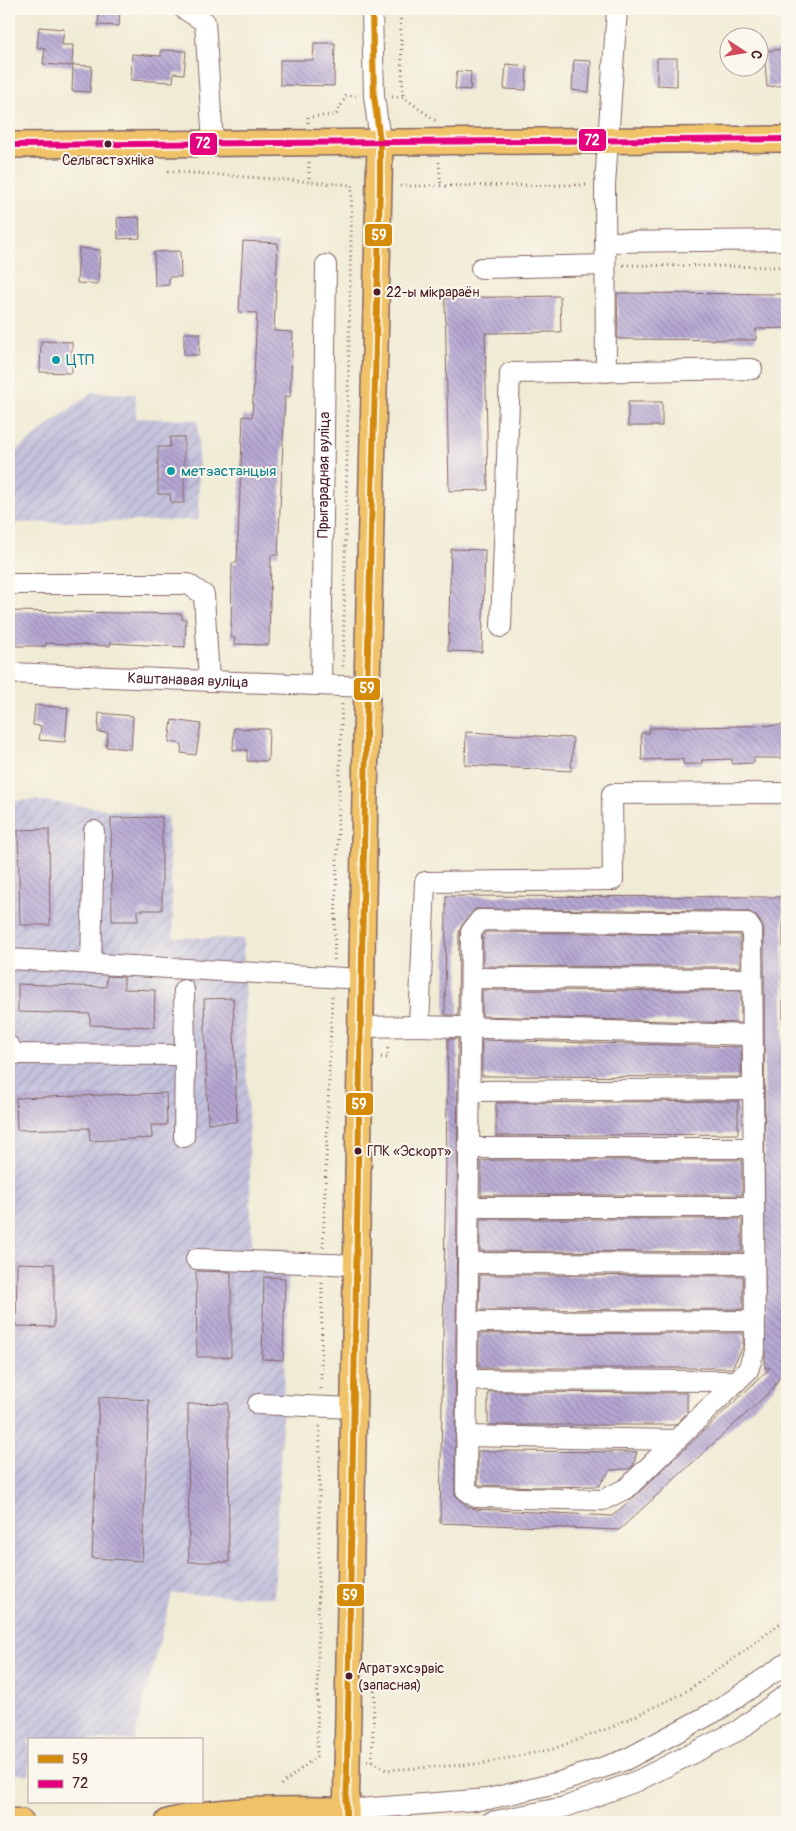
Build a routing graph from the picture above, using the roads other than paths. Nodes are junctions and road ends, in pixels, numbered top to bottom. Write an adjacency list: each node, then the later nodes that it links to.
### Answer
1 (184, 9): 7 (street)
2 (372, 9): 6 (street)
3 (617, 9): 5 (street)
4 (787, 139): 5 (main road)
5 (608, 140): 6 (main road); 10 (street)
6 (380, 141): 7 (main road); 21 (main road)
7 (213, 142): 8 (main road)
8 (9, 146)
9 (787, 240): 10 (street)
10 (605, 242): 11 (street)
11 (604, 265): 13 (street); 15 (street)
12 (326, 266): 20 (street, Прыгарадная вуліца)
13 (481, 268)
14 (752, 369): 15 (street)
15 (606, 372): 17 (street)
16 (9, 584): 19 (street)
17 (501, 627)
18 (9, 673): 19 (street, Каштанавая вуліца)
19 (209, 681): 20 (street, Каштанавая вуліца)
20 (321, 685): 21 (street, Каштанавая вуліца)
21 (355, 686): 27 (main road)
22 (787, 793): 30 (street)
23 (94, 831): 25 (street)
24 (9, 959): 25 (street)
25 (91, 964): 27 (street)
26 (471, 978): 28 (street); 28 (street); 32 (street)
27 (362, 979): 31 (main road)
28 (752, 979): 33 (street)
29 (184, 990): 35 (street)
30 (419, 1026): 31 (street); 32 (street)
31 (361, 1027): 46 (main road)
32 (470, 1029): 33 (street); 37 (street)
33 (752, 1035): 36 (street)
34 (9, 1046): 35 (street)
35 (185, 1055): 38 (street)
36 (752, 1089): 37 (street); 40 (street)
37 (470, 1091): 39 (street)
38 (184, 1137)
39 (469, 1148): 40 (street); 41 (street)
40 (753, 1148): 42 (street)
41 (469, 1207): 42 (street); 44 (street)
42 (754, 1207): 45 (street)
43 (196, 1260): 46 (street)
44 (468, 1263): 45 (street); 48 (street)
45 (754, 1264): 47 (street)
46 (357, 1265): 52 (main road)
47 (755, 1321): 48 (street); 50 (street)
48 (467, 1322): 49 (street)
49 (467, 1380): 50 (street); 53 (street)
50 (737, 1381): 54 (street)
51 (258, 1404): 52 (street)
52 (354, 1408): 57 (main road)
53 (466, 1436): 54 (street); 54 (street)
54 (676, 1440)
55 (787, 1663): 57 (street)
56 (787, 1694): 61 (street)
57 (346, 1816): 60 (main road)
58 (9, 1821): 59 (main road)
59 (21, 1822)
60 (168, 1822)
61 (491, 1822)

